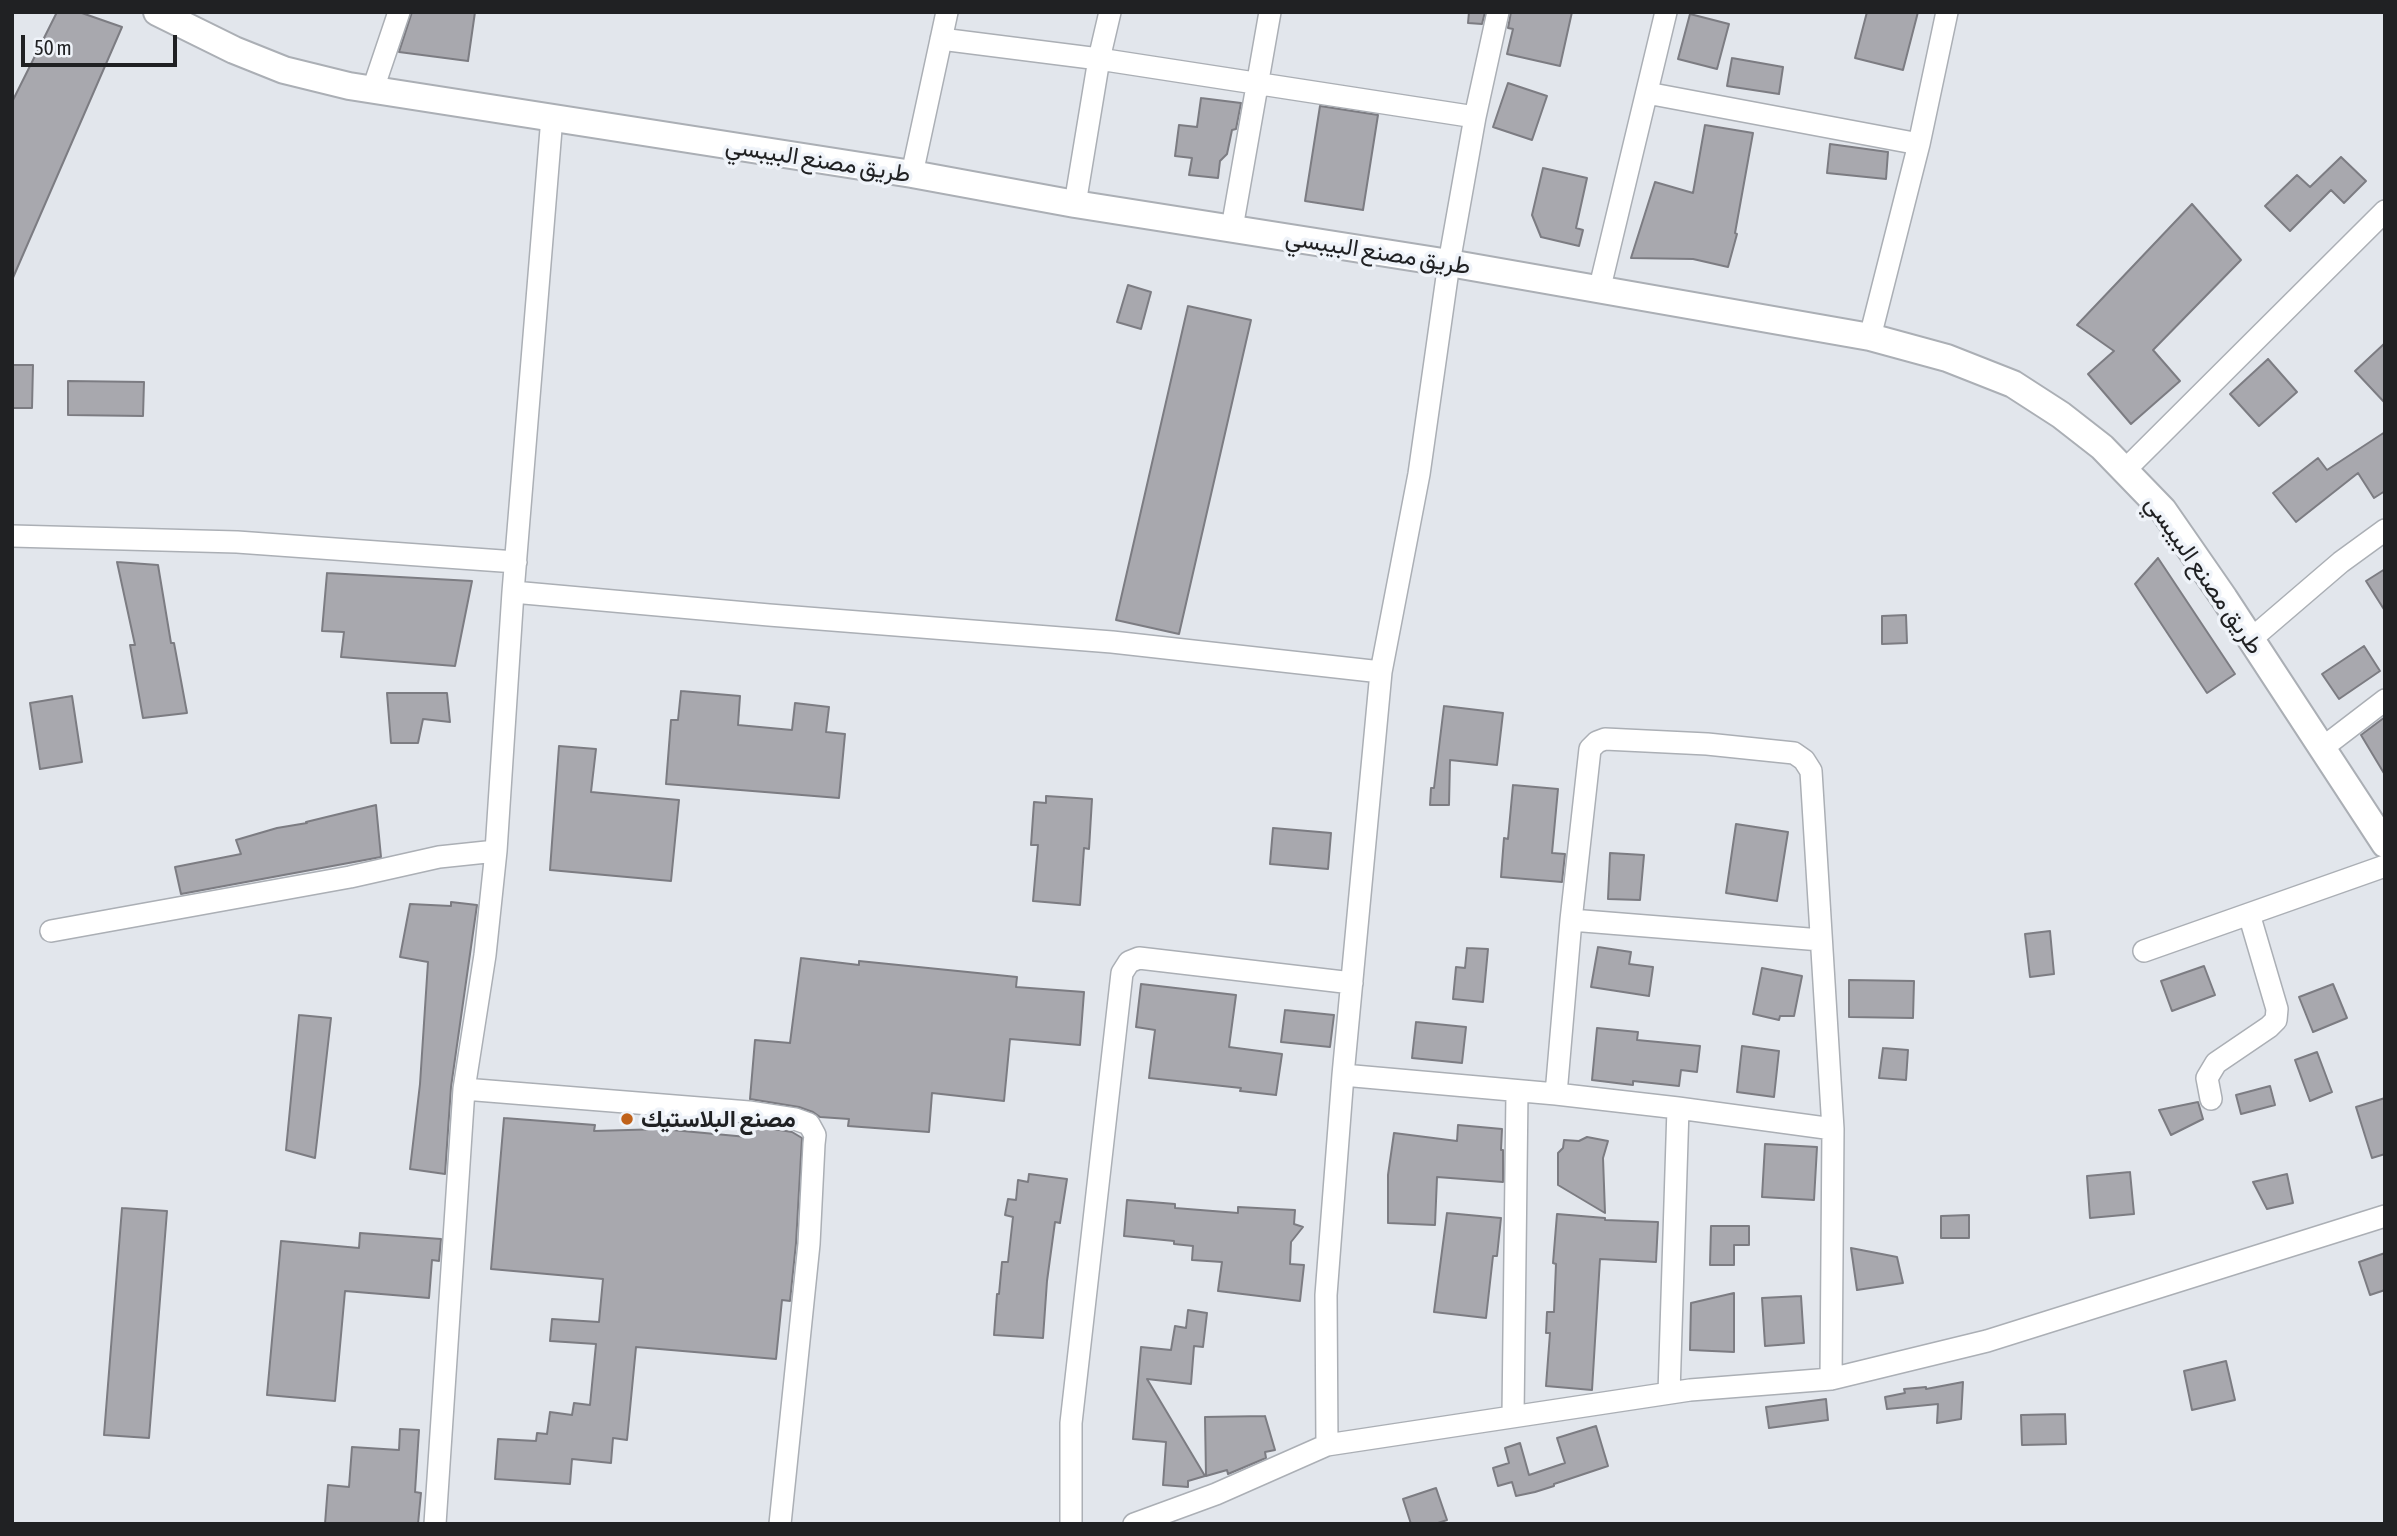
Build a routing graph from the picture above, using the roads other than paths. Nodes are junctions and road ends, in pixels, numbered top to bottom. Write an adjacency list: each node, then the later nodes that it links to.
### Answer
1 (157, 12): 12 (main road, طريق مصنع البيبسي)
2 (399, 12): 12 (street)
3 (947, 12): 9 (street)
4 (1110, 12): 10 (street)
5 (1270, 12): 11 (street)
6 (1498, 12): 15 (street)
7 (1666, 12): 13 (street)
8 (1947, 12): 16 (street)
9 (941, 39): 10 (street); 17 (street)
10 (1099, 59): 11 (street); 18 (street)
11 (1257, 82): 15 (street); 20 (street)
12 (373, 89): 14 (main road, طريق مصنع البيبسي)
13 (1647, 93): 16 (street); 22 (street)
14 (552, 117): 17 (main road, طريق مصنع البيبسي); 27 (street)
15 (1475, 117): 21 (street)
16 (1919, 144): 23 (street)
17 (912, 174): 18 (main road, طريق مصنع البيبسي)
18 (1075, 204): 20 (main road, طريق مصنع البيبسي)
19 (2385, 211): 24 (street)
20 (1232, 228): 21 (main road, طريق مصنع البيبسي)
21 (1449, 263): 22 (main road, طريق مصنع البيبسي); 30 (street)
22 (1599, 291): 23 (main road, طريق مصنع البيبسي)
23 (1870, 337): 24 (main road, طريق مصنع البيبسي)
24 (2126, 469): 29 (main road, طريق مصنع البيبسي)
25 (2385, 530): 29 (street)
26 (12, 536): 27 (street)
27 (516, 562): 28 (street)
28 (513, 592): 30 (street); 34 (street)
29 (2249, 640): 32 (main road, طريق مصنع البيبسي)
30 (1381, 672): 41 (street)
31 (2385, 700): 32 (street)
32 (2321, 749): 33 (main road, طريق مصنع البيبسي)
33 (2385, 844)
34 (496, 851): 38 (street); 43 (street)
35 (2385, 866): 36 (street)
36 (2249, 914): 40 (street); 46 (street)
37 (1571, 920): 39 (street); 39 (street); 45 (street)
38 (51, 931)
39 (1821, 940): 48 (street)
40 (2144, 951)
41 (1352, 983): 42 (street); 56 (street)
42 (1343, 1075): 44 (street); 53 (street)
43 (464, 1089): 54 (street); 55 (street)
44 (1517, 1092): 45 (street); 52 (street)
45 (1556, 1094): 47 (street)
46 (2211, 1099)
47 (1678, 1108): 48 (street); 51 (street)
48 (1833, 1129): 50 (street)
49 (2385, 1216): 50 (street)
50 (1830, 1379): 51 (street)
51 (1669, 1393): 52 (street)
52 (1513, 1415): 53 (street)
53 (1327, 1446): 57 (street)
54 (435, 1524)
55 (780, 1524)
56 (1071, 1524)
57 (1135, 1524)

